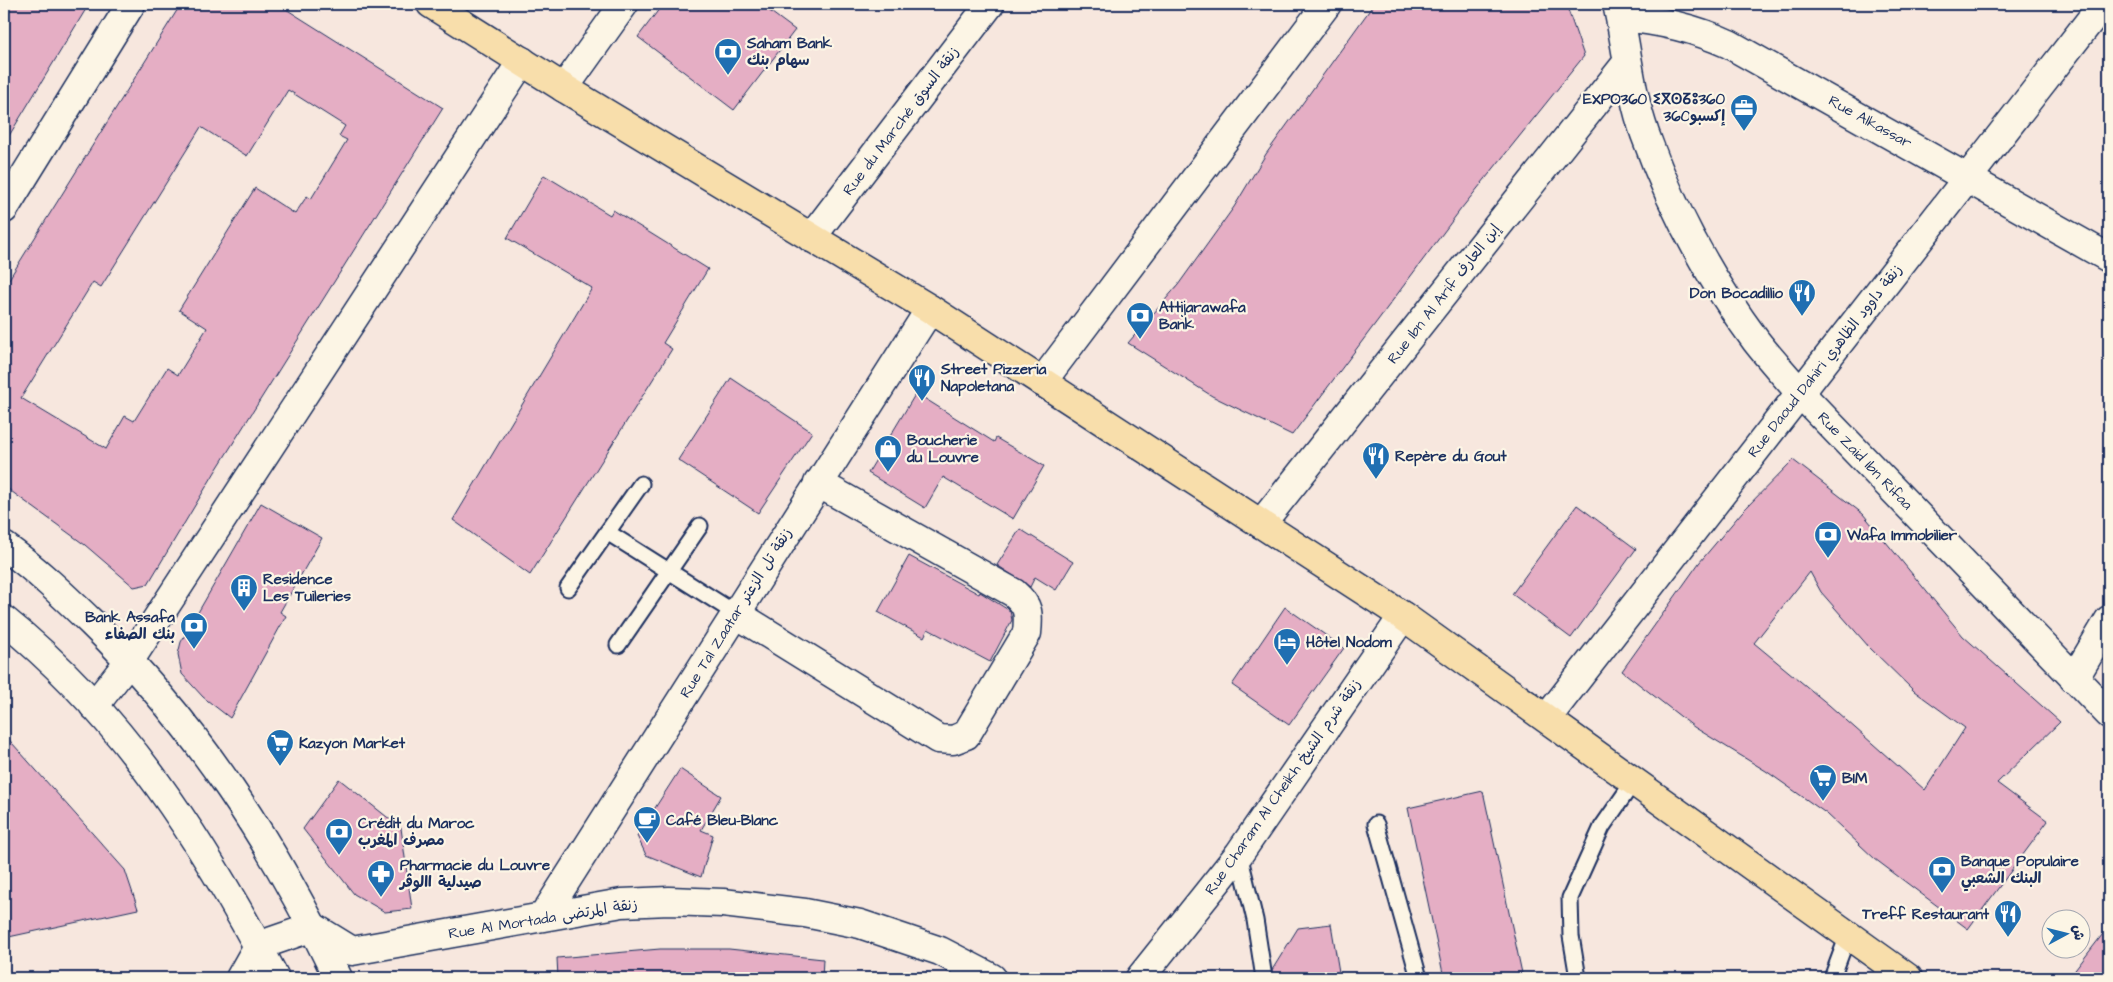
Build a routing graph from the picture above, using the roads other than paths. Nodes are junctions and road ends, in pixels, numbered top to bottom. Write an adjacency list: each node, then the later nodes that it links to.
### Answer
1 (131, 4): 12 (street)
2 (431, 4): 8 (main road)
3 (624, 4): 10 (street)
4 (990, 4): 13 (street, Rue du Marché زنقة السوق)
5 (1326, 4): 16 (street)
6 (2103, 4): 11 (street, Rue Daoud Dahiri زنقة داوود الظاهري)
7 (1618, 10): 9 (street, Rue Zaid Ibn Rifaa); 11 (street, Rue Alkassar)
8 (522, 61): 10 (main road); 31 (street)
9 (1626, 64): 17 (street, Rue Zaid Ibn Rifaa); 20 (street, Rue Ibn Al Arif إبن العارف)
10 (564, 88): 13 (main road)
11 (1968, 177): 14 (street, Rue Alkassar); 17 (street, Rue Daoud Dahiri زنقة داوود الظاهري)
12 (4, 209)
13 (812, 238): 15 (main road)
14 (2109, 258)
15 (930, 309): 16 (main road); 18 (street, Rue Tal Zaatar زنقة تل الزعتر)
16 (1042, 382): 20 (main road)
17 (1800, 393): 32 (street, Rue Zaid Ibn Rifaa); 35 (street, Rue Daoud Dahiri زنقة داوود الظاهري)
18 (818, 483): 26 (street, Rue Tal Zaatar زنقة تل الزعتر); 26 (street)
19 (641, 484): 22 (lane)
20 (1261, 524): 27 (main road)
21 (700, 526): 24 (lane)
22 (607, 532): 24 (lane); 25 (lane)
23 (4, 546): 31 (street)
24 (669, 571): 26 (lane); 30 (lane)
25 (568, 588)
26 (735, 613): 39 (street, Rue Tal Zaatar زنقة تل الزعتر)
27 (1403, 616): 35 (main road); 38 (street, Rue Charam Al Cheikh زنقة شرم الشيخ)
28 (4, 620): 33 (street)
29 (2109, 620): 32 (street)
30 (618, 646)
31 (130, 660): 33 (street); 40 (street)
32 (2074, 679): 34 (street, Rue Zaid Ibn Rifaa)
33 (94, 706): 42 (street)
34 (2109, 714)
35 (1547, 718): 36 (main road)
36 (1634, 781): 41 (main road); 51 (lane)
37 (1376, 824): 50 (lane)
38 (1239, 854): 48 (street, Rue Charam Al Cheikh زنقة شرم الشيخ); 49 (lane)
39 (543, 917): 43 (street, Rue Al Mortada زنقة المرتضى); 47 (street, Rue Al Mortada زنقة المرتضى)
40 (313, 927): 42 (street); 43 (street); 46 (street)
41 (1848, 935): 52 (lane); 53 (main road)
42 (258, 946): 44 (street); 45 (street)
43 (352, 950): 46 (street)
44 (240, 978)
45 (275, 978)
46 (338, 978)
47 (992, 978)
48 (1140, 978)
49 (1264, 978)
50 (1418, 978)
51 (1578, 978)
52 (1832, 978)
53 (1908, 978)

